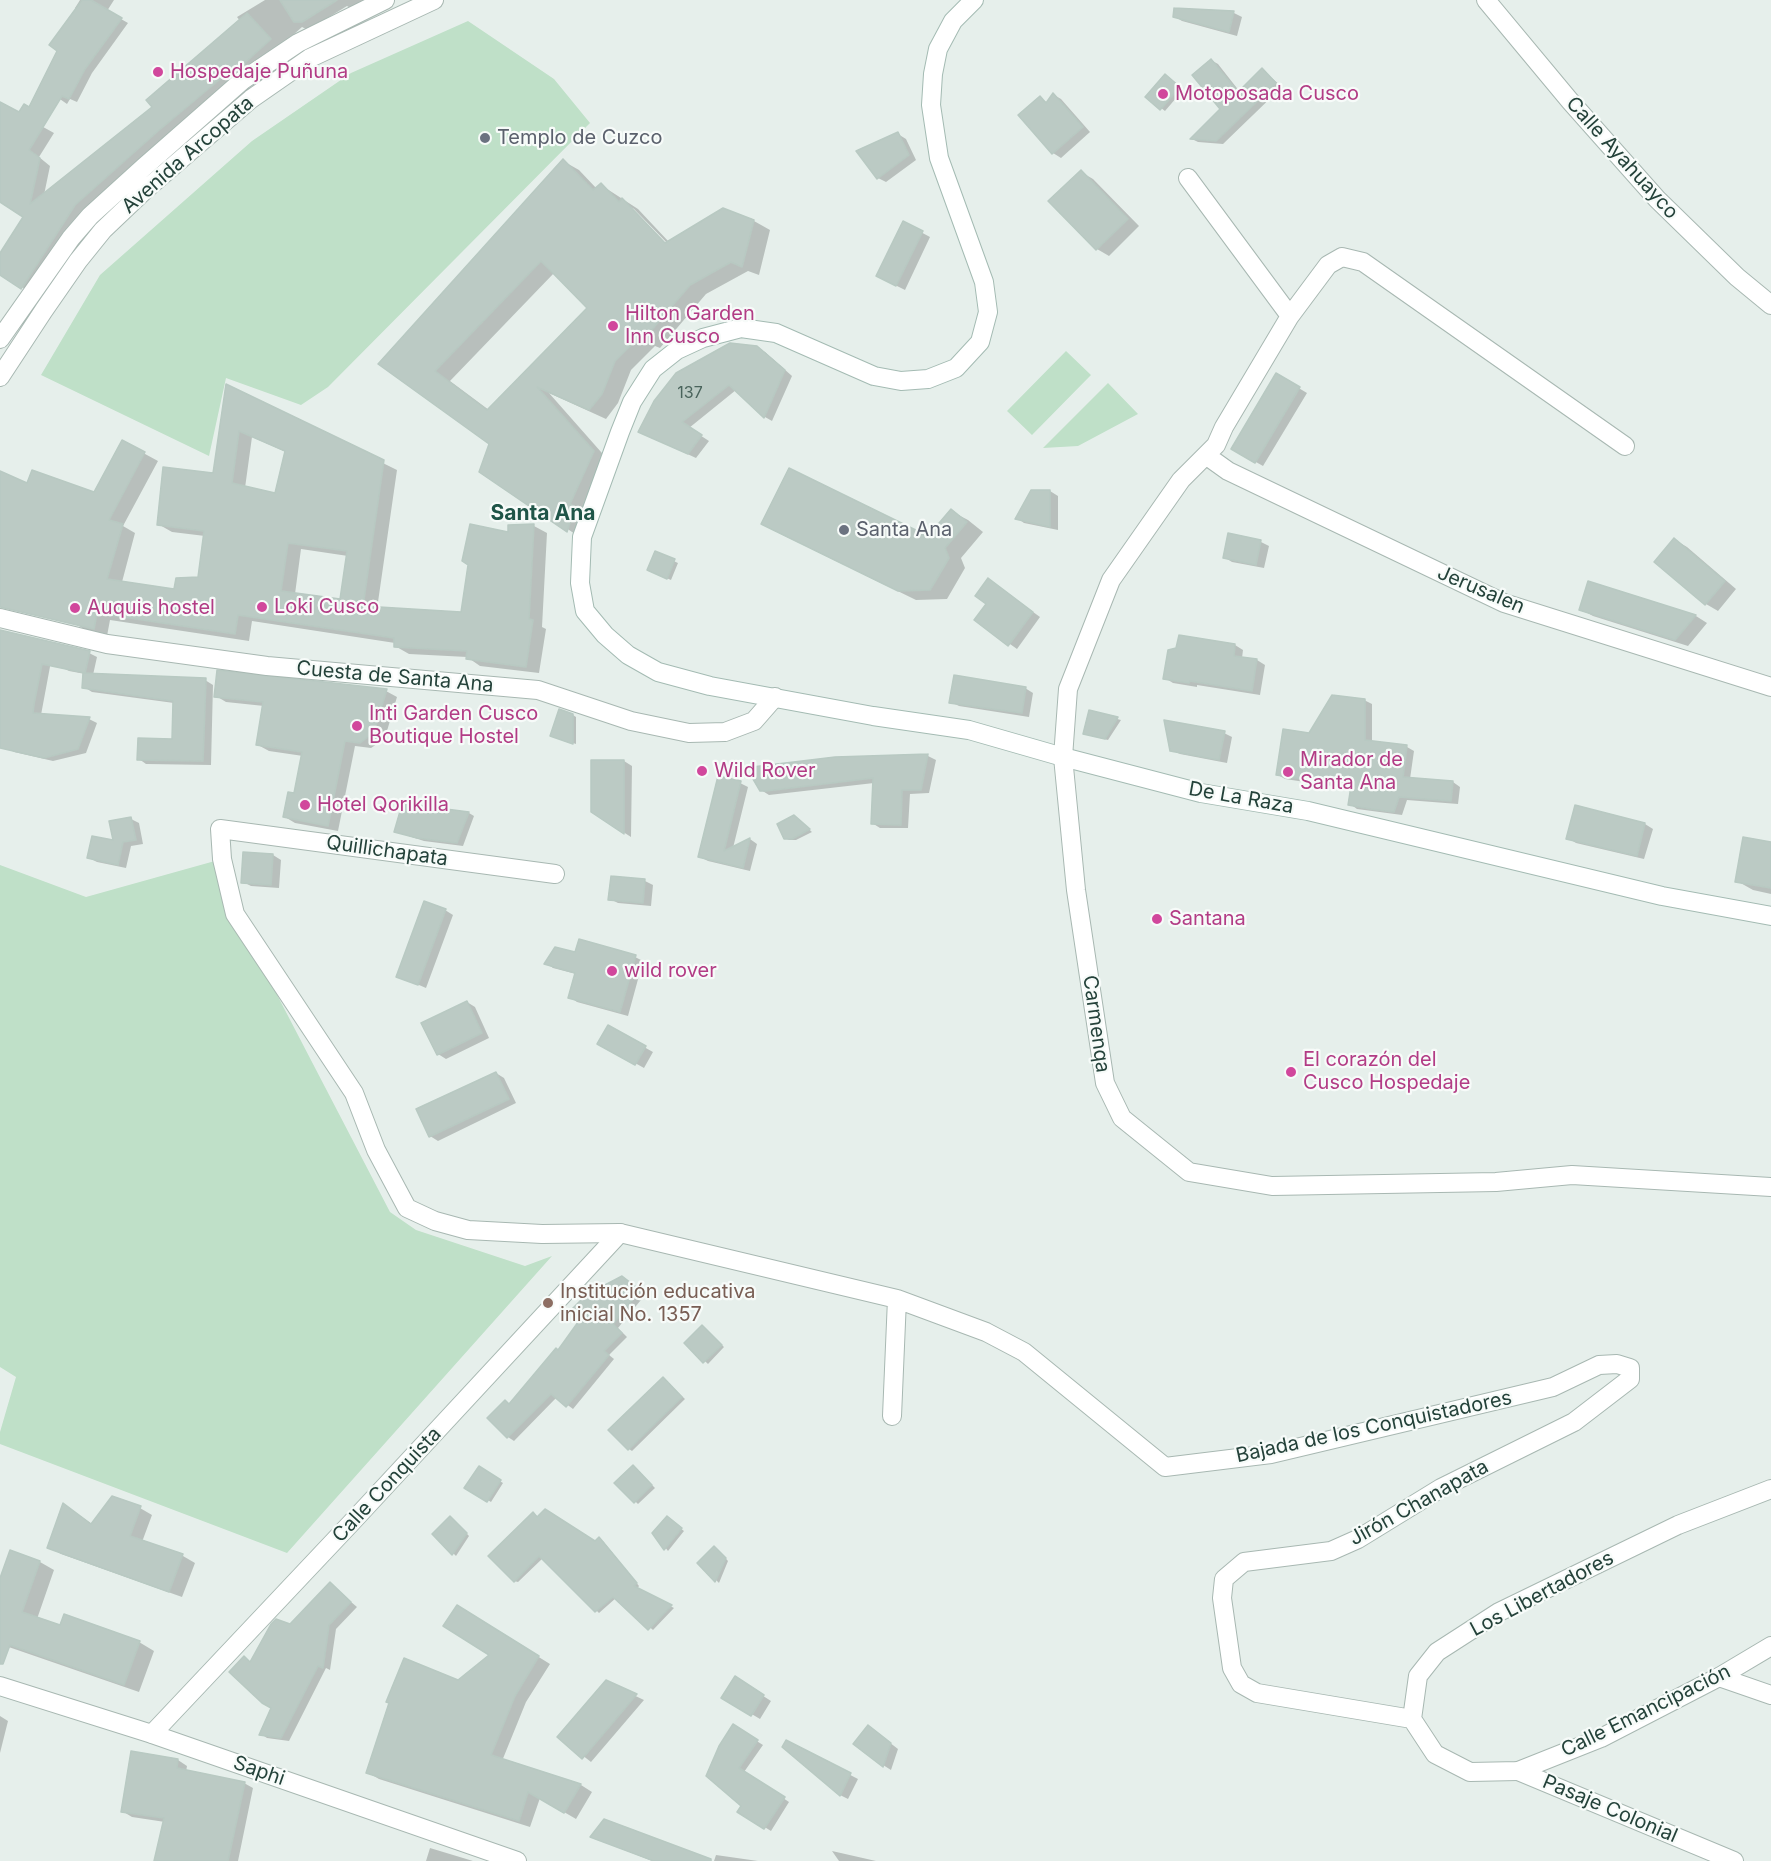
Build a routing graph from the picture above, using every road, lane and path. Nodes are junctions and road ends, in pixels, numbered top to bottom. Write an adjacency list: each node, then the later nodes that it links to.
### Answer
1 (386, 0): 8 (street, Avenida Arcopata)
2 (434, 0): 9 (street, Avenida Arcopata)
3 (974, 0): 14 (street, De La Raza)
4 (1486, 0): 6 (street, Calle Ayahuayco)
5 (1188, 178): 7 (street)
6 (1771, 304)
7 (1290, 316): 10 (street, Carmenqa); 11 (street, Carmenqa)
8 (0, 339)
9 (0, 378)
10 (1625, 446)
11 (1207, 456): 13 (street, Jerusalen); 15 (street, Carmenqa)
12 (0, 618): 14 (street, Cuesta de Santa Ana)
13 (1771, 687)
14 (775, 697): 15 (street, De La Raza)
15 (1063, 757): 18 (street, De La Raza); 19 (street, Carmenqa)
16 (220, 829): 17 (street, Quillichapata); 20 (street, Bajada de los Conquistadores)
17 (555, 874)
18 (1771, 916)
19 (1771, 1187)
20 (620, 1233): 21 (street, Bajada de los Conquistadores); 30 (street, Calle Conquista)
21 (897, 1299): 22 (street, Bajada de los Conquistadores); 23 (street)
22 (1630, 1379): 29 (street, Jirón Chanapata)
23 (892, 1416)
24 (1771, 1489): 29 (street, Los Libertadores)
25 (1771, 1646): 26 (street, Calle Emancipación)
26 (1719, 1677): 28 (street); 31 (street, Calle Emancipación)
27 (0, 1686): 30 (street, Saphi)
28 (1771, 1695)
29 (1412, 1719): 31 (street)
30 (152, 1734): 32 (street, Saphi)
31 (1518, 1771): 33 (street, Pasaje Colonial)
32 (518, 1861)
33 (1734, 1861)

